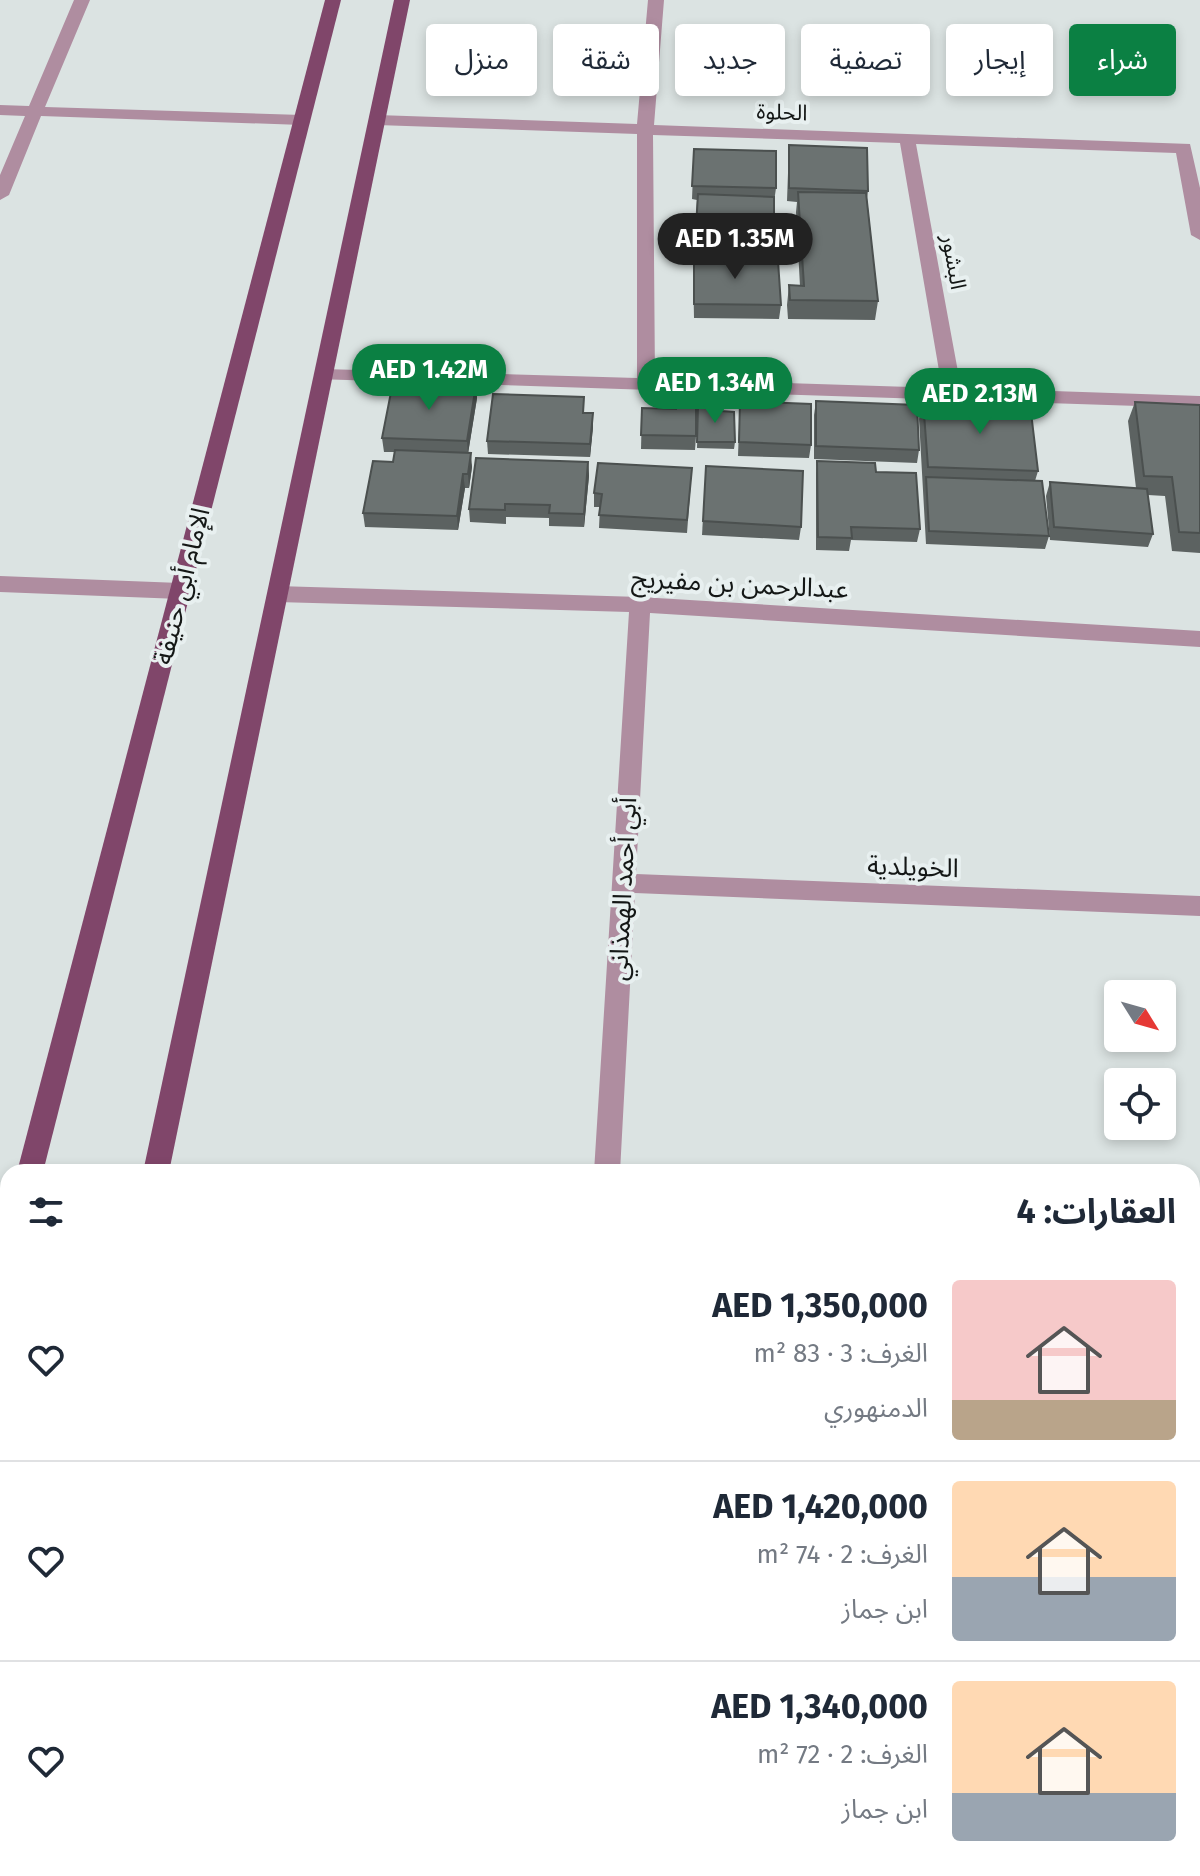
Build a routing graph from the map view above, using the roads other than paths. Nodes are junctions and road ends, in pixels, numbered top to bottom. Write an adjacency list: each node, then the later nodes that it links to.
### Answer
1 (82, 0): 6 (street)
2 (333, 0): 7 (main road, الإمام أبي حنيفة)
3 (402, 0): 8 (main road)
4 (656, 0): 9 (street)
5 (0, 110): 6 (street)
6 (36, 111): 7 (street); 11 (street)
7 (302, 120): 18 (main road, الإمام أبي حنيفة)
8 (377, 120): 9 (street, الحلوة); 13 (main road)
9 (645, 129): 10 (street, الحلوة); 14 (street)
10 (907, 138): 12 (street, الحلوة); 15 (street, البشور)
11 (0, 195)
12 (1200, 235)
13 (323, 375): 14 (street); 19 (main road)
14 (646, 385): 15 (street)
15 (953, 395): 16 (street)
16 (1200, 402)
17 (0, 584): 18 (street)
18 (180, 591): 24 (main road, الإمام أبي حنيفة)
19 (277, 594): 20 (street, عبدالرحمن بن مفيريج); 25 (main road)
20 (640, 605): 21 (street, عبدالرحمن بن مفيريج); 22 (street, أبي أحمد الهمذاني)
21 (1200, 639)
22 (624, 883): 23 (street, الخويلدية); 26 (street, أبي أحمد الهمذاني)
23 (1200, 908)
24 (32, 1164)
25 (158, 1164)
26 (607, 1164)

